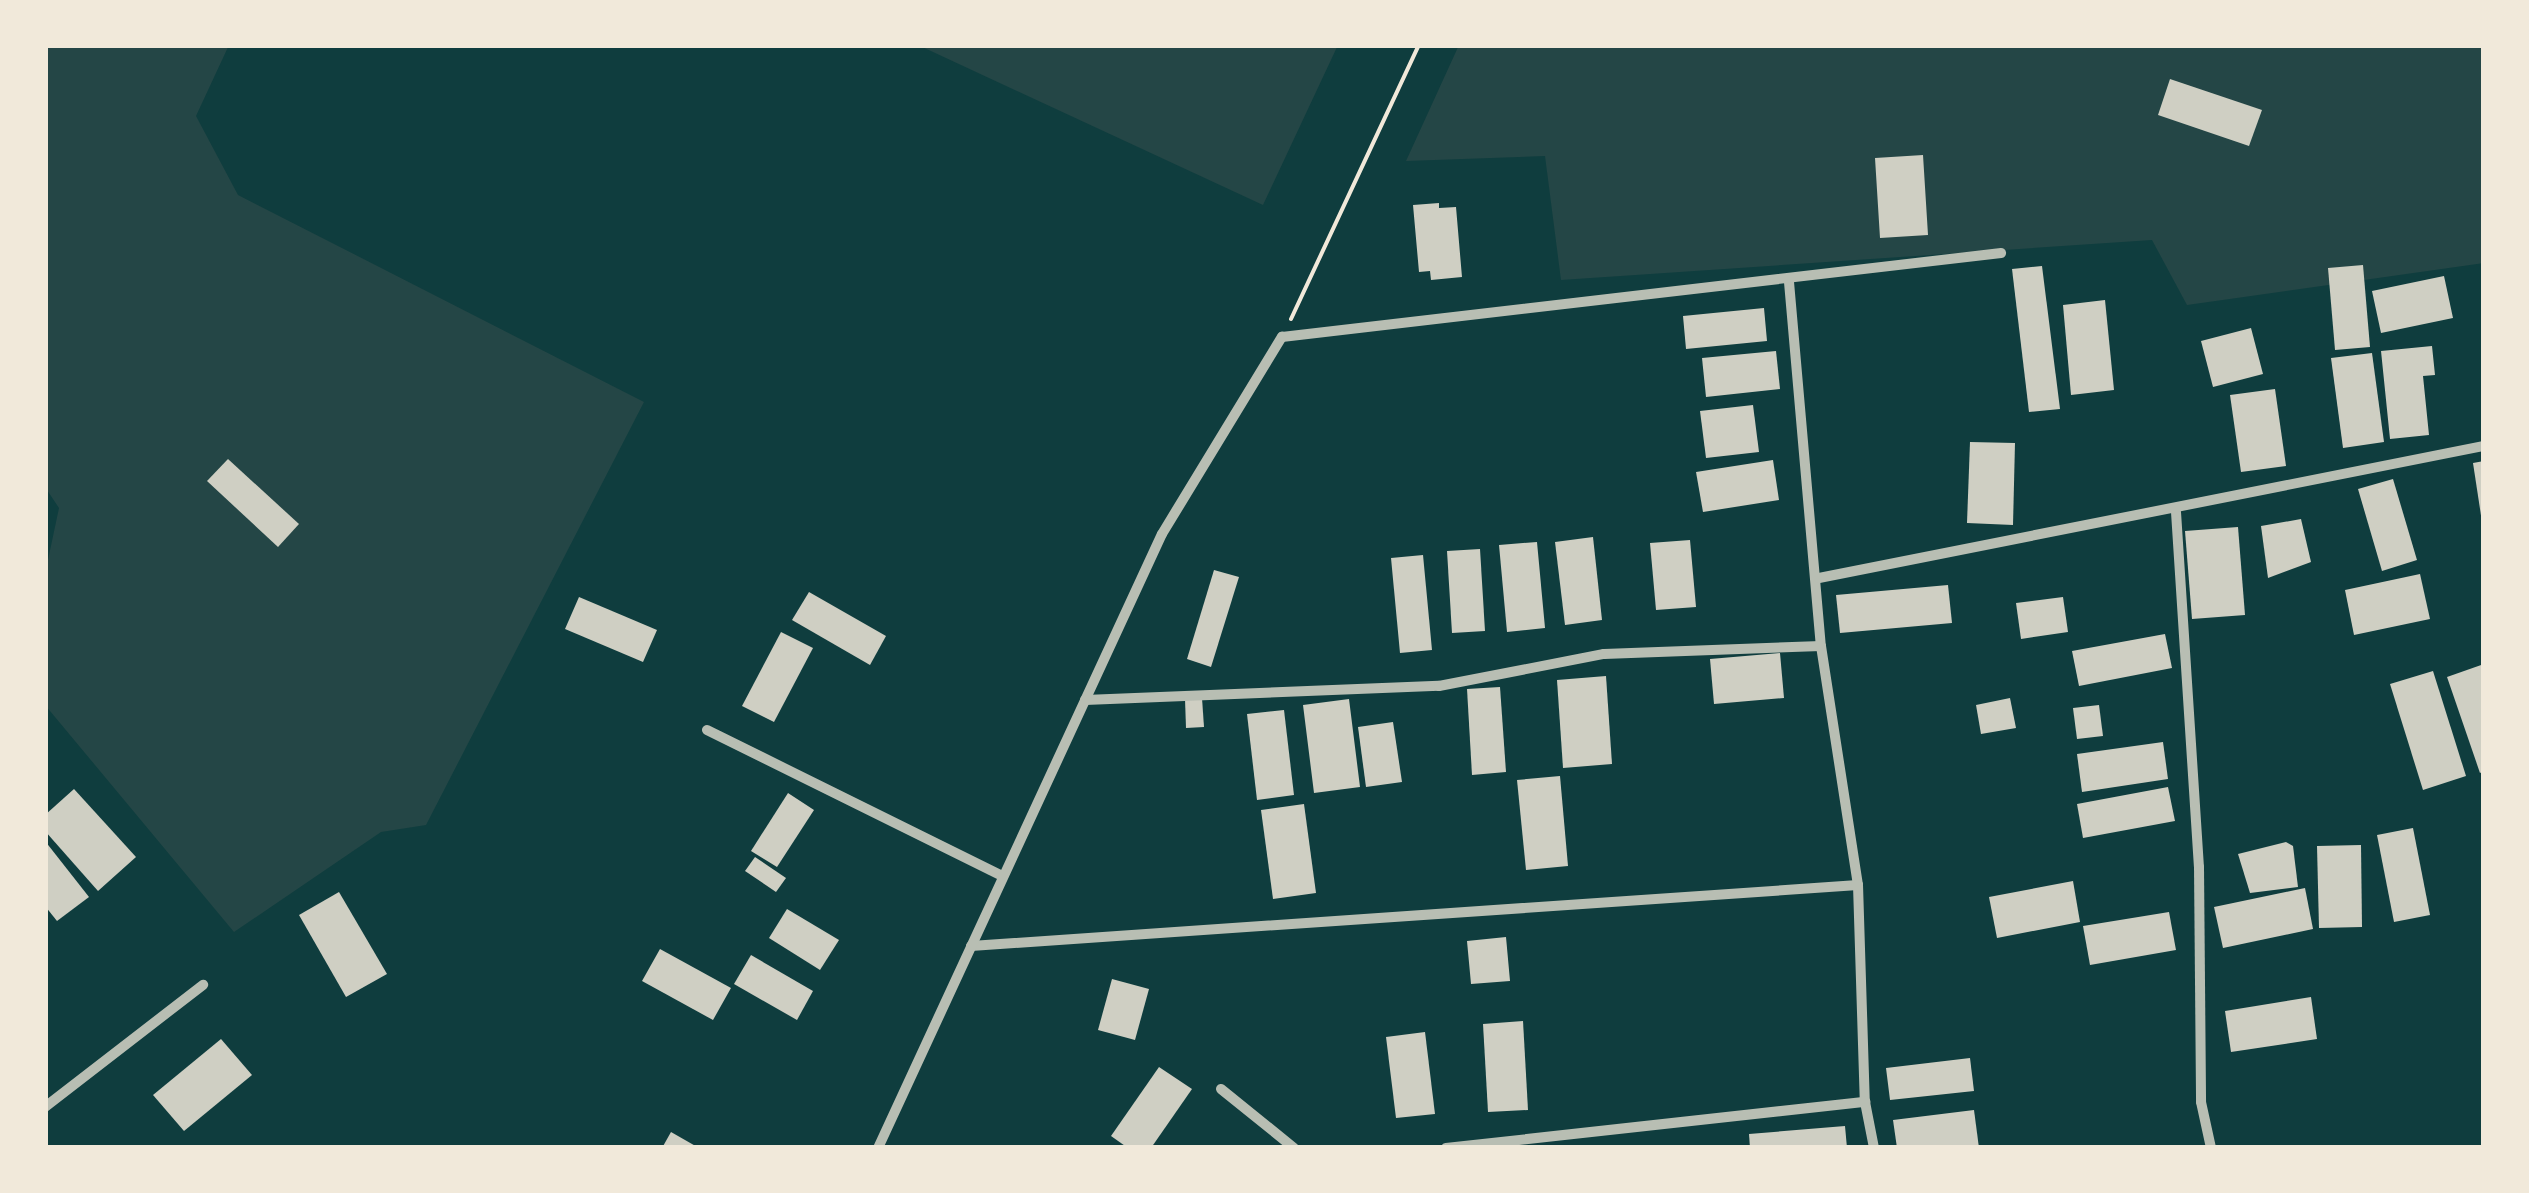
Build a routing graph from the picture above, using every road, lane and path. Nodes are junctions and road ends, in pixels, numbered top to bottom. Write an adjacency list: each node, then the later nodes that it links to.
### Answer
1 (1419, 45): 4 (path)
2 (2002, 253): 3 (street)
3 (1789, 282): 4 (street); 7 (street)
4 (1282, 337): 9 (street)
5 (2484, 446): 6 (street)
6 (2176, 512): 7 (street); 22 (street)
7 (1820, 578): 8 (street)
8 (1821, 646): 9 (street); 12 (street)
9 (1084, 700): 11 (street)
10 (706, 730): 11 (street)
11 (1003, 876): 13 (street)
12 (1858, 884): 13 (street); 16 (street)
13 (971, 946): 18 (street)
14 (202, 984): 17 (street)
15 (1221, 1088): 19 (street)
16 (1865, 1102): 20 (street); 21 (street)
17 (45, 1107)
18 (878, 1148)
19 (1294, 1148)
20 (1446, 1148)
21 (1874, 1148)
22 (2211, 1148)

